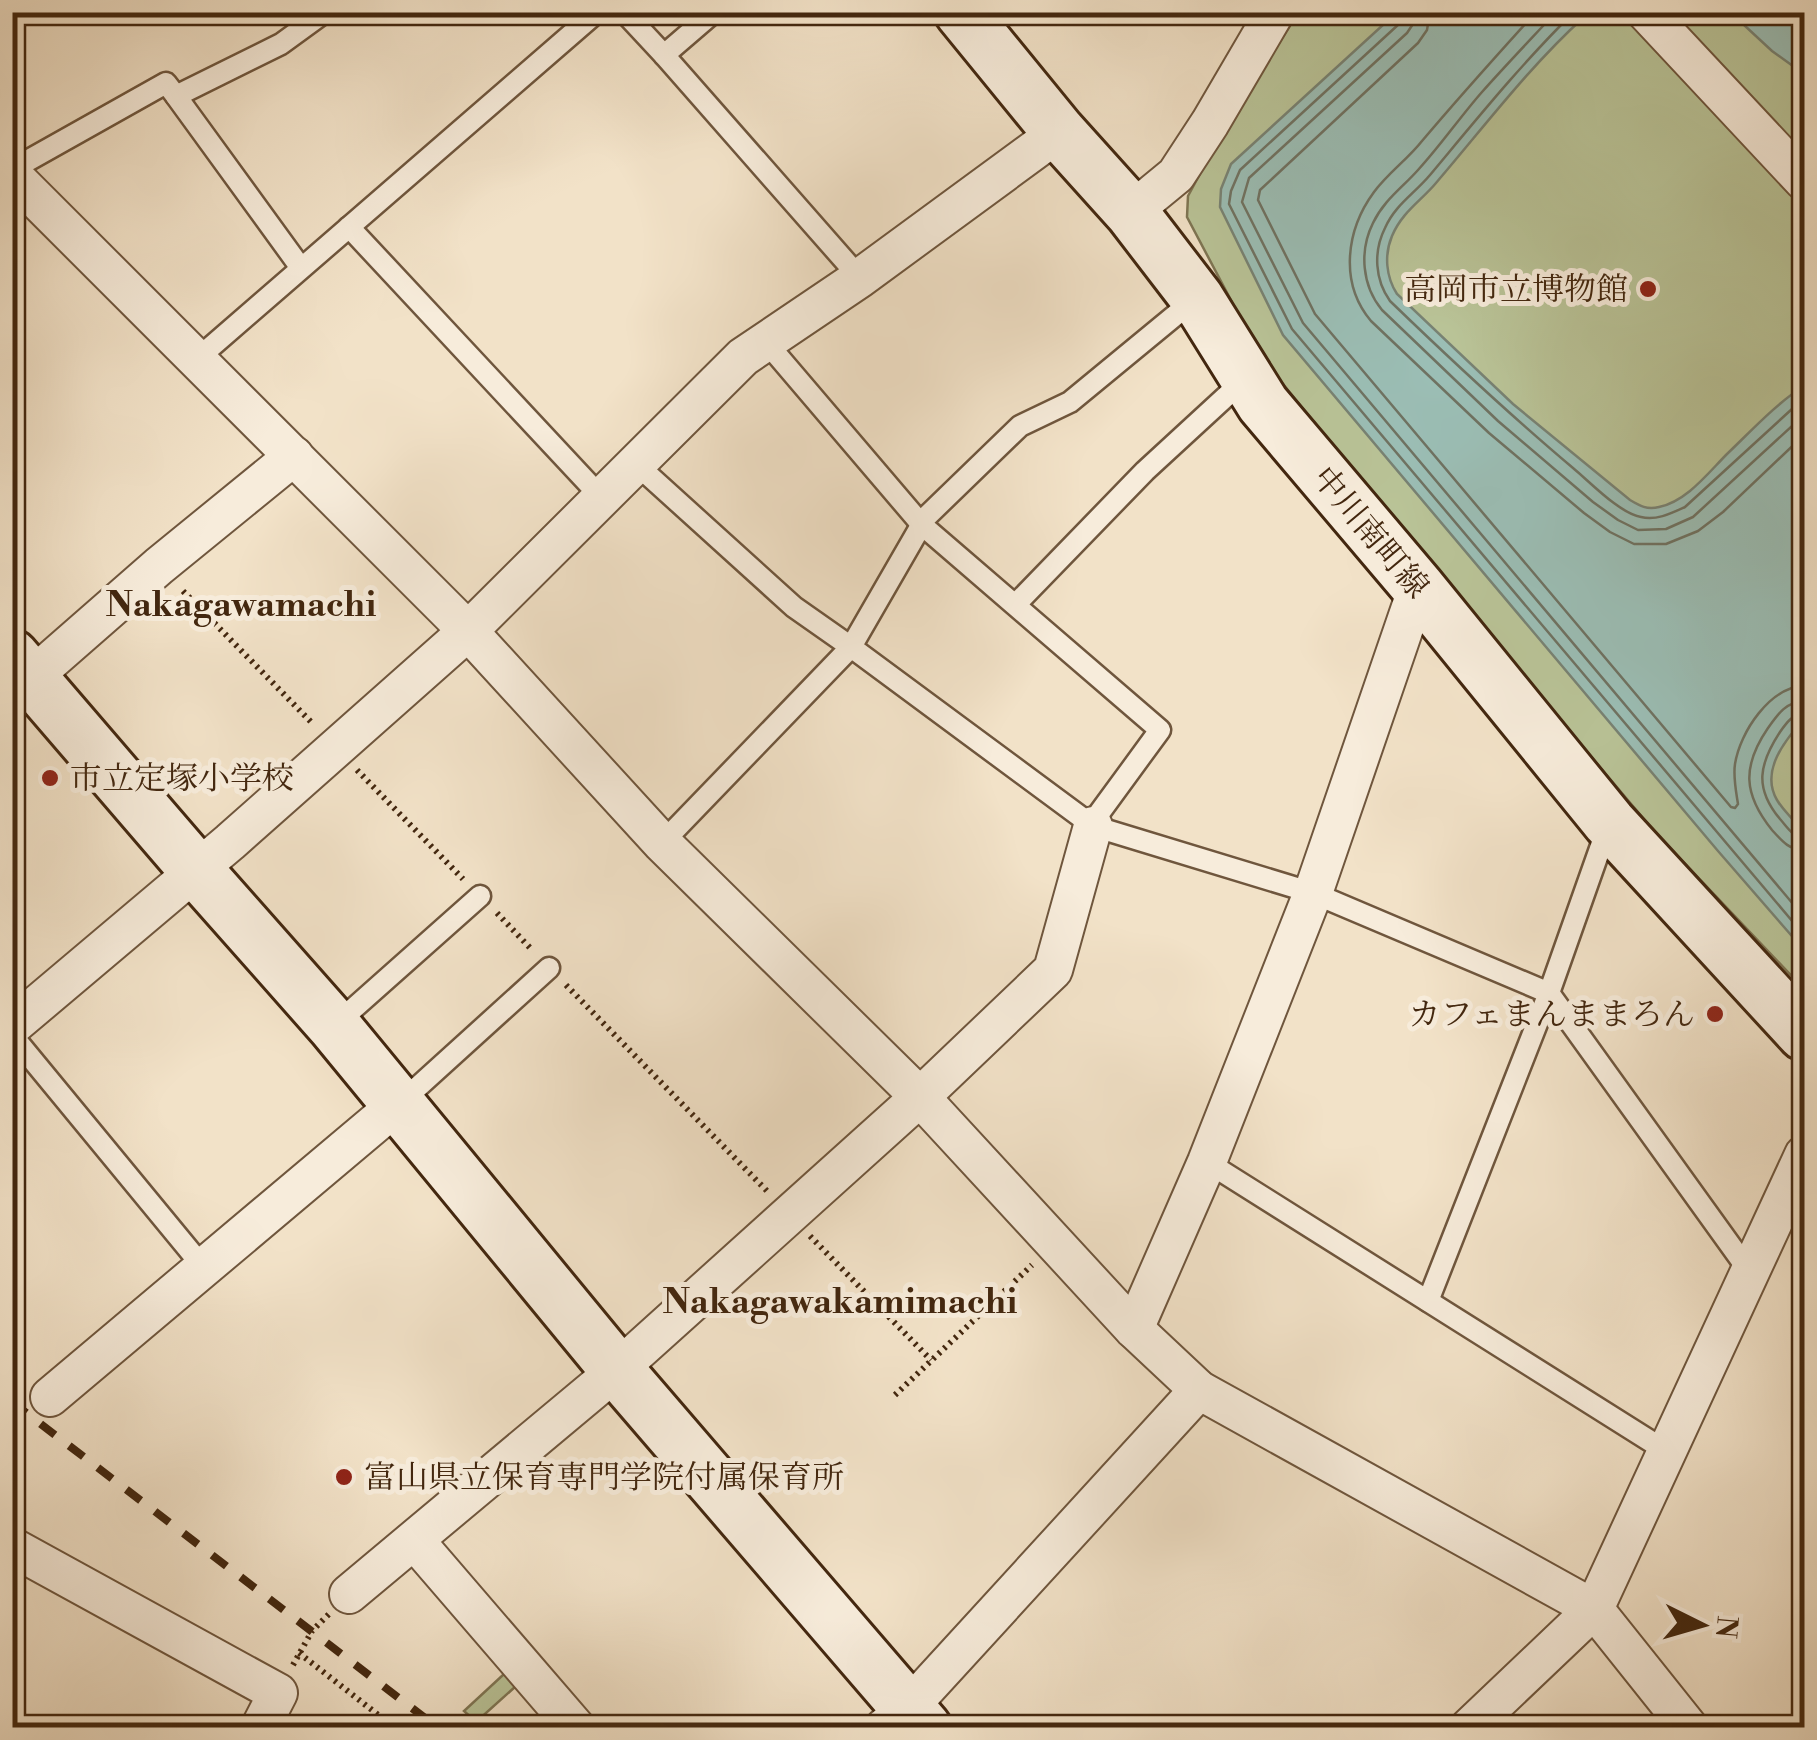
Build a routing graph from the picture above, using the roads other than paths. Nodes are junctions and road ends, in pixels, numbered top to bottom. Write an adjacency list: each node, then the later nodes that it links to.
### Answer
1 (326, 12): 9 (lane)
2 (597, 12): 14 (lane)
3 (624, 12): 8 (lane)
4 (714, 12): 8 (lane)
5 (961, 12): 10 (street, 中川南町線)
6 (1275, 12): 13 (street)
7 (1646, 12): 12 (street)
8 (664, 55): 16 (lane)
9 (176, 96): 11 (lane); 15 (lane)
10 (1059, 132): 13 (street, 中川南町線); 16 (street)
11 (13, 177): 19 (street)
12 (1804, 180)
13 (1131, 212): 17 (street, 中川南町線)
14 (349, 226): 15 (lane); 23 (lane)
15 (301, 268): 19 (lane)
16 (860, 278): 18 (street)
17 (1197, 298): 20 (street, 中川南町線); 24 (lane)
18 (766, 342): 22 (street); 24 (lane)
19 (198, 359): 21 (street)
20 (1246, 378): 25 (street, 中川南町線); 26 (lane)
21 (294, 456): 27 (street); 29 (street)
22 (635, 464): 23 (street); 28 (lane)
23 (601, 497): 27 (street)
24 (922, 525): 26 (lane); 28 (lane)
25 (1418, 587): 30 (street, 中川南町線); 34 (street)
26 (1016, 604): 31 (lane)
27 (468, 632): 32 (street); 33 (street)
28 (852, 646): 31 (lane); 32 (lane)
29 (22, 667): 33 (street)
30 (1609, 822): 37 (lane); 40 (street, 中川南町線)
31 (1093, 826): 34 (lane); 42 (street)
32 (662, 843): 42 (street)
33 (196, 870): 38 (street); 39 (street)
34 (1313, 893): 37 (lane); 45 (street)
35 (480, 896): 39 (lane)
36 (549, 968): 43 (lane)
37 (1549, 993): 47 (lane); 48 (lane)
38 (12, 1026)
39 (334, 1026): 43 (street)
40 (1804, 1034)
41 (12, 1035): 46 (lane)
42 (920, 1097): 49 (street); 50 (street)
43 (398, 1104): 46 (street); 50 (street)
44 (1804, 1155): 47 (street)
45 (1207, 1162): 48 (lane); 49 (street)
46 (204, 1268): 52 (street)
47 (1749, 1271): 53 (street)
48 (1428, 1301): 53 (lane)
49 (1134, 1330): 51 (street)
50 (617, 1370): 54 (street); 58 (street)
51 (1199, 1390): 57 (street); 58 (street)
52 (50, 1397)
53 (1666, 1451): 57 (street)
54 (414, 1541): 56 (street); 60 (street)
55 (12, 1547): 59 (street)
56 (349, 1594)
57 (1594, 1609): 61 (street); 62 (street)
58 (906, 1721)
59 (260, 1728)
60 (576, 1728)
61 (1469, 1728)
62 (1689, 1728)

